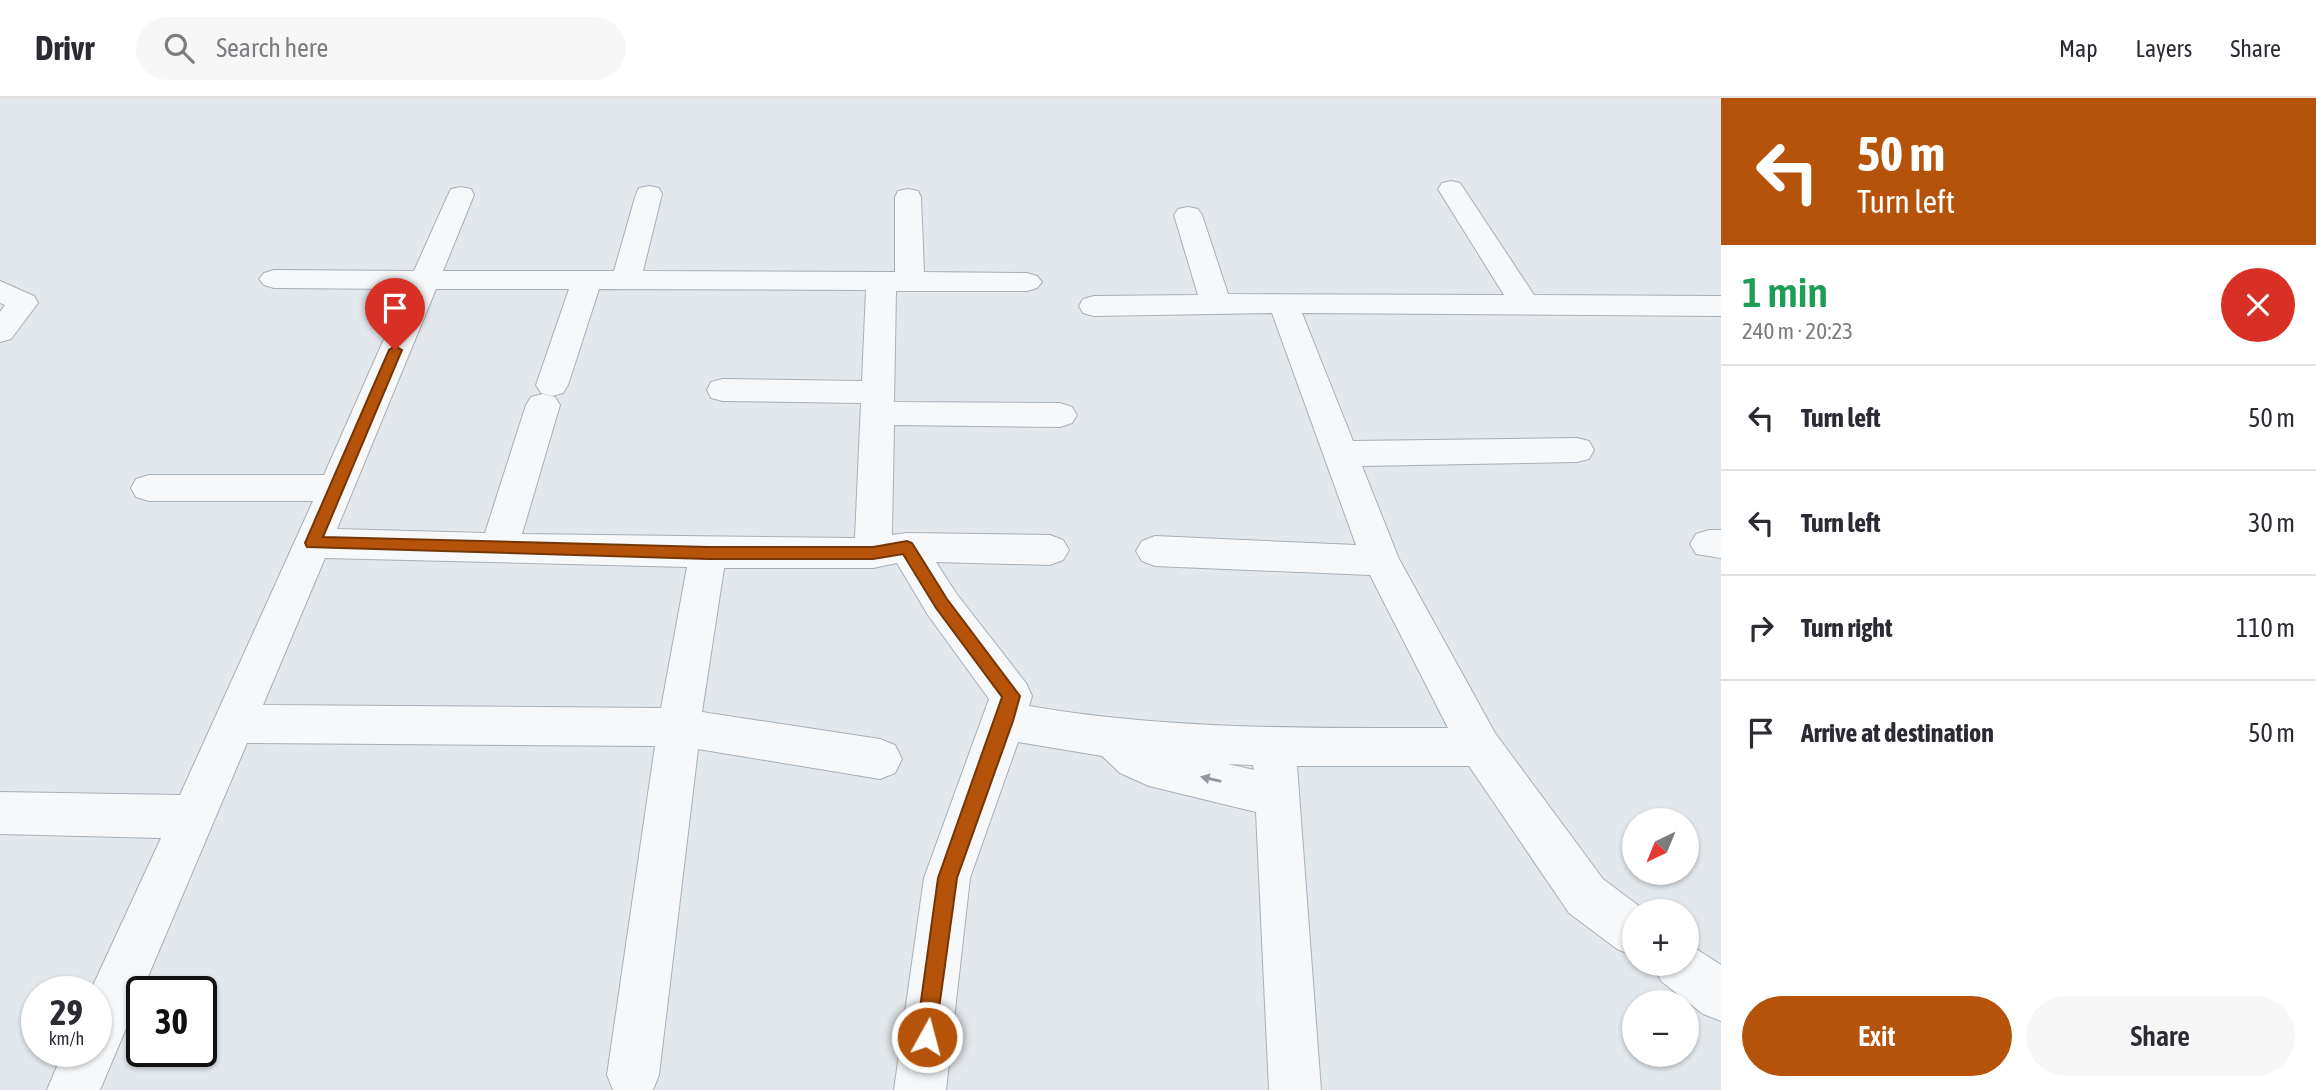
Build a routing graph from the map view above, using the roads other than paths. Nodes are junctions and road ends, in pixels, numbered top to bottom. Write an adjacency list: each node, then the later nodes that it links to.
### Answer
1 (1451, 190): 15 (street)
2 (649, 194): 7 (street)
3 (461, 195): 9 (street)
4 (908, 197): 8 (street)
5 (1188, 215): 14 (street)
6 (274, 279): 9 (street)
7 (626, 280): 8 (street); 10 (street)
8 (896, 280): 11 (street); 20 (street)
9 (425, 281): 10 (street); 25 (street)
10 (587, 281): 27 (street)
11 (1027, 282)
12 (11, 297): 18 (street)
13 (1283, 303): 14 (street); 15 (street); 23 (street)
14 (1216, 304): 16 (street)
15 (1525, 305): 17 (street)
16 (1094, 306)
17 (1721, 306)
18 (0, 332)
19 (723, 390): 20 (street)
20 (877, 402): 21 (street); 28 (street)
21 (1060, 415)
22 (1577, 450): 23 (street)
23 (1341, 454): 32 (street)
24 (149, 488): 25 (street)
25 (336, 488): 26 (street)
26 (313, 543): 27 (street); 34 (street)
27 (499, 548): 31 (street)
28 (890, 550): 29 (street); 31 (street); 33 (street)
29 (1050, 550)
30 (1155, 551): 32 (street)
31 (708, 553): 35 (street)
32 (1381, 561): 38 (street)
33 (1008, 709): 36 (street); 50 (street)
34 (233, 724): 35 (street); 42 (street)
35 (679, 727): 39 (street); 48 (street)
36 (1113, 738): 37 (street); 40 (street, one-way to 36)
37 (1274, 747): 38 (street); 40 (street)
38 (1480, 747): 43 (street)
39 (880, 759)
40 (1277, 796): 51 (street)
41 (0, 813): 42 (street)
42 (193, 817): 46 (street)
43 (1622, 923)
44 (1694, 976): 45 (street)
45 (1721, 996)
46 (112, 1002)
47 (83, 1067): 49 (street)
48 (633, 1075)
49 (73, 1090)
50 (920, 1090)
51 (1295, 1090)

